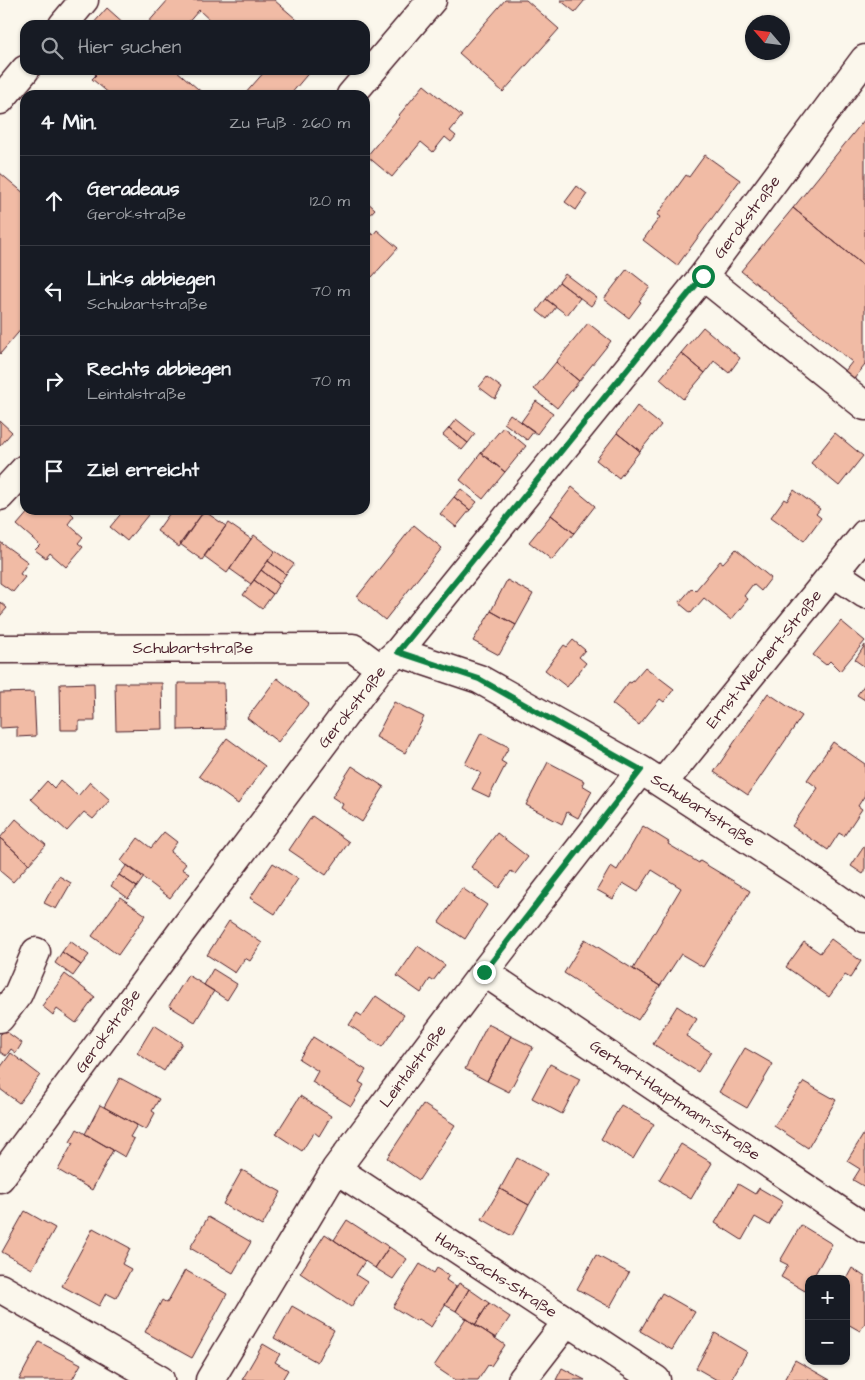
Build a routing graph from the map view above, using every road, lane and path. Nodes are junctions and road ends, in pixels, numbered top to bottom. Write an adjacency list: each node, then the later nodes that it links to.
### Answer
1 (84, 0): 3 (street)
2 (432, 0): 5 (street)
3 (67, 20)
4 (865, 59): 8 (street, Gerokstraße)
5 (370, 73)
6 (368, 75): 7 (street)
7 (355, 90)
8 (703, 276): 9 (street); 16 (street, Gerokstraße)
9 (865, 406)
10 (20, 474): 11 (street)
11 (0, 496)
12 (865, 534): 13 (street, Ernst-Wiechert-Straße)
13 (834, 573): 14 (street); 17 (street, Ernst-Wiechert-Straße)
14 (865, 594)
15 (0, 649): 16 (street, Schubartstraße)
16 (389, 660): 17 (street, Schubartstraße); 23 (street, Gerokstraße)
17 (652, 776): 18 (street, Schubartstraße); 20 (street, Leintalstraße)
18 (865, 918)
19 (36, 952): 21 (street)
20 (484, 972): 22 (street, Leintalstraße); 24 (street, Gerhart-Hauptmann-Straße)
21 (0, 1018)
22 (336, 1169): 26 (street, Hans-Sachs-Straße); 28 (street, Leintalstraße)
23 (0, 1178)
24 (865, 1228)
25 (0, 1288): 27 (street)
26 (567, 1322): 29 (street); 30 (street, Hans-Sachs-Straße)
27 (160, 1380)
28 (210, 1380)
29 (522, 1380)
30 (656, 1380)

